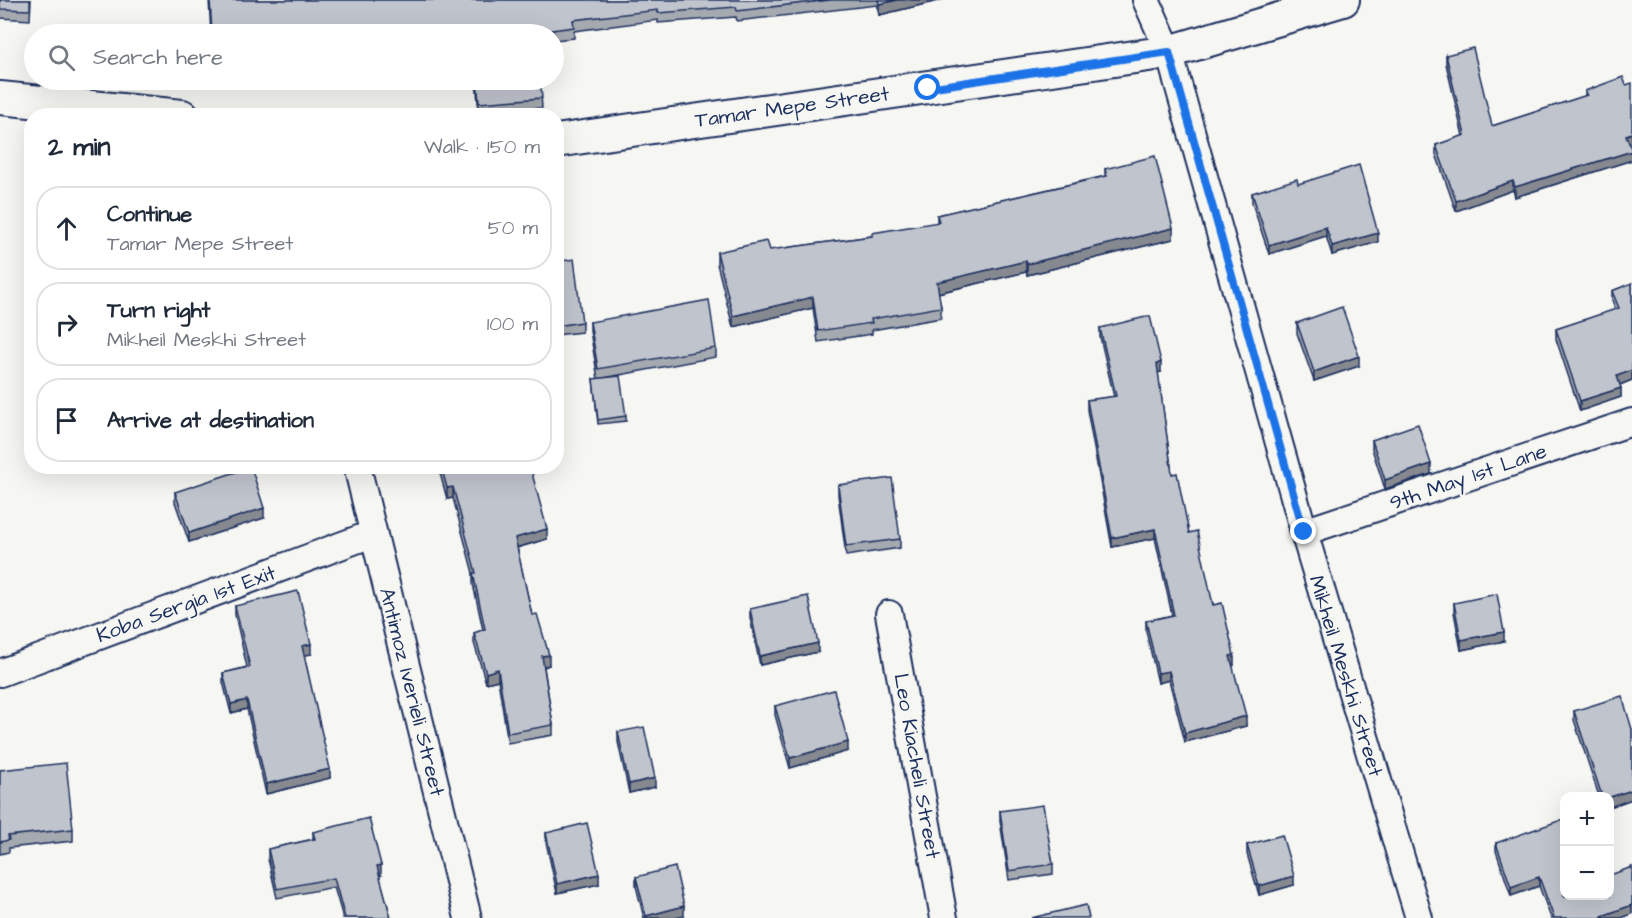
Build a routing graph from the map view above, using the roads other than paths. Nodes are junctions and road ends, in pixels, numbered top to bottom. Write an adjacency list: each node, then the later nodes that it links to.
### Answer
1 (1146, 0): 3 (street, Mikheil Meskhi Street)
2 (1343, 0): 3 (street, Tamar Mepe Street)
3 (1169, 52): 6 (street, Tamar Mepe Street); 9 (street, Mikheil Meskhi Street)
4 (0, 98): 5 (street)
5 (101, 108)
6 (564, 140)
7 (1632, 422): 9 (street, 9th May 1st Lane)
8 (359, 474): 10 (street, Antimoz Iverieli Street)
9 (1304, 532): 15 (street, Mikheil Meskhi Street)
10 (372, 534): 12 (street, Koba Sergia 1st Exit); 13 (street, Antimoz Iverieli Street)
11 (889, 614): 14 (street, Leo Kiacheli Street)
12 (0, 673)
13 (468, 918)
14 (944, 918)
15 (1419, 918)

